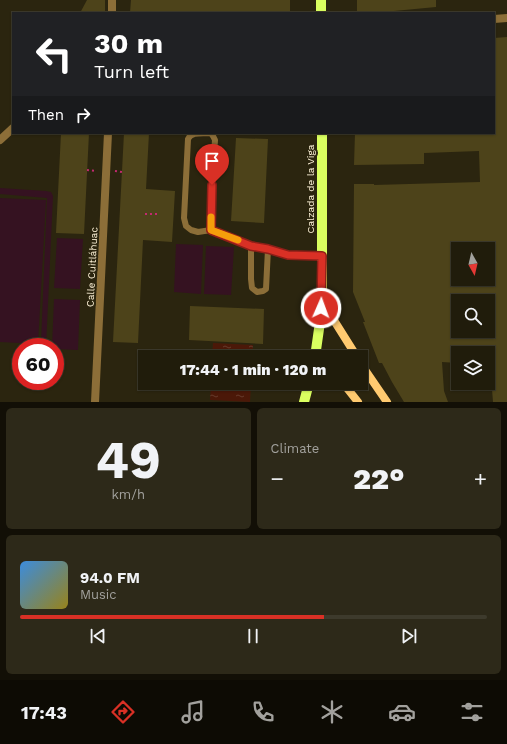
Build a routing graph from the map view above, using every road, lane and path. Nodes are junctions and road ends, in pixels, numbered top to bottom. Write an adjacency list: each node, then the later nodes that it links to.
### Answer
1 (112, 0): 3 (street)
2 (321, 0): 4 (main road)
3 (112, 12)
4 (321, 12)
5 (507, 18): 6 (street)
6 (495, 19)
7 (12, 129): 12 (street)
8 (108, 134): 25 (street, Calle Cuitláhuac)
9 (193, 134): 15 (lane)
10 (211, 134): 15 (lane)
11 (322, 134): 18 (main road, Calzada de la Viga)
12 (0, 140)
13 (145, 214): 14 (path)
14 (158, 214)
15 (211, 230): 16 (lane)
16 (251, 246): 17 (lane); 17 (lane)
17 (268, 249): 18 (lane)
18 (322, 256): 19 (main road, Calzada de la Viga)
19 (322, 293): 20 (main road, Calzada de la Viga); 21 (street, Calzada de la Viga)
20 (316, 350)
21 (353, 350)
22 (368, 374): 28 (street)
23 (307, 390): 26 (main road)
24 (349, 390): 27 (street)
25 (95, 402)
26 (304, 402)
27 (358, 402)
28 (387, 402)

